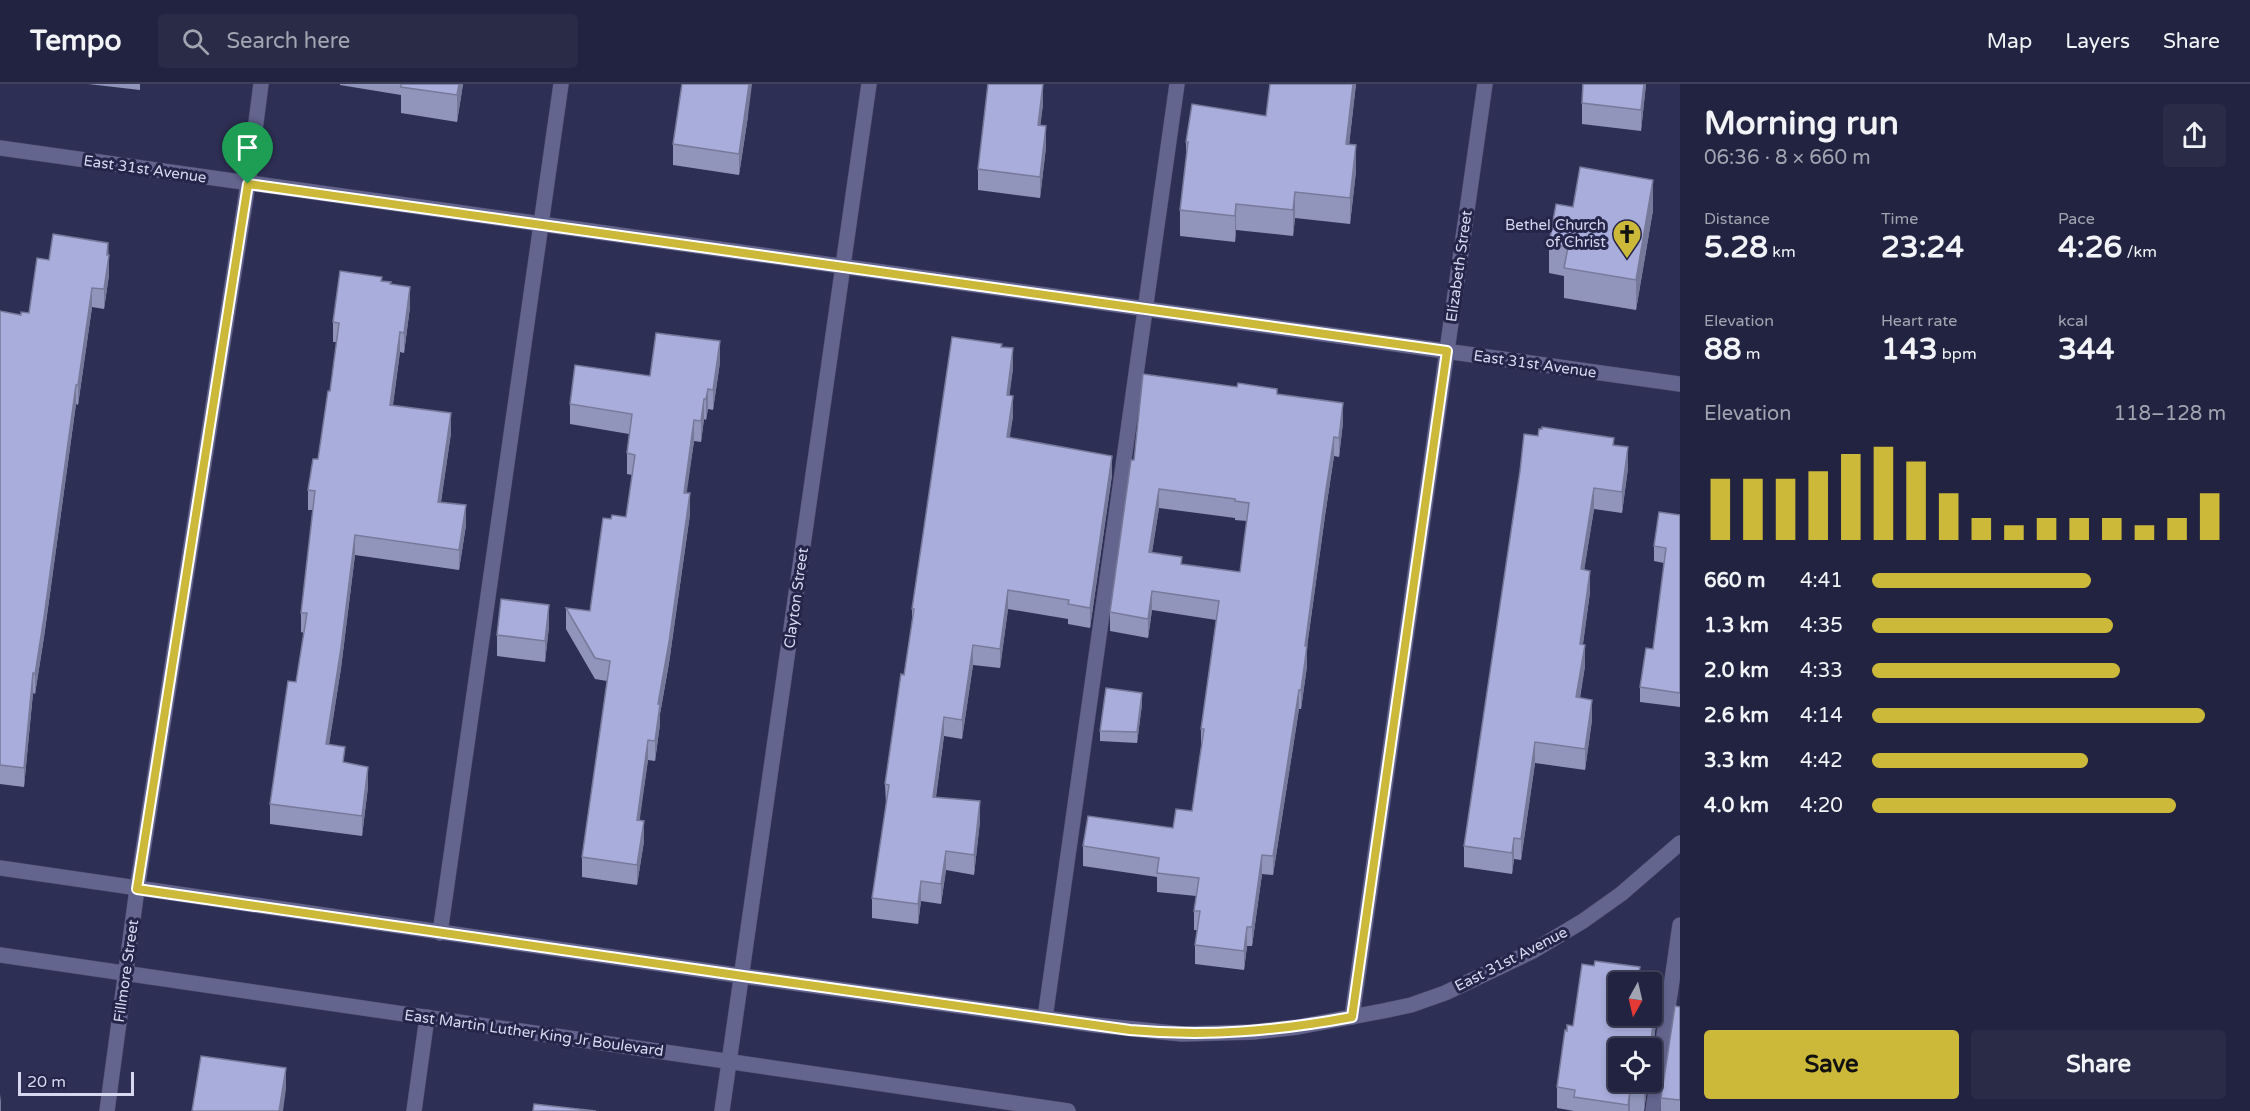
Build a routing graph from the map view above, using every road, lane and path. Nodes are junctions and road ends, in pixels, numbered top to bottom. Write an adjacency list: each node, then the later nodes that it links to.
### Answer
1 (261, 84): 7 (street, Fillmore Street)
2 (561, 84): 8 (street)
3 (870, 84): 9 (street, Clayton Street)
4 (1177, 84): 10 (street)
5 (1485, 84): 11 (street, Elizabeth Street)
6 (0, 148): 7 (street, East 31st Avenue)
7 (248, 184): 8 (street, East 31st Avenue); 15 (street, Fillmore Street)
8 (541, 224): 9 (street, East 31st Avenue); 17 (street)
9 (843, 266): 10 (street, East 31st Avenue); 20 (street, Clayton Street)
10 (1145, 309): 11 (street, East 31st Avenue); 23 (street)
11 (1447, 351): 12 (street, East 31st Avenue); 22 (street, Elizabeth Street)
12 (1680, 384)
13 (1680, 843): 22 (street, East 31st Avenue)
14 (0, 868): 15 (street)
15 (137, 889): 17 (street); 19 (street, Fillmore Street)
16 (1680, 925): 30 (street)
17 (440, 933): 20 (street)
18 (0, 955): 19 (street, East Martin Luther King Jr Boulevard)
19 (127, 973): 21 (street, East Martin Luther King Jr Boulevard); 26 (street, Fillmore Street)
20 (743, 976): 23 (street); 24 (street, Clayton Street)
21 (427, 1017): 24 (street, East Martin Luther King Jr Boulevard); 27 (street)
22 (1352, 1017): 23 (street)
23 (1045, 1018)
24 (729, 1061): 25 (street, East Martin Luther King Jr Boulevard); 28 (street, Clayton Street)
25 (1038, 1109): 29 (street, East Martin Luther King Jr Boulevard)
26 (107, 1111)
27 (414, 1111)
28 (722, 1111)
29 (1068, 1111)
30 (1653, 1111)

